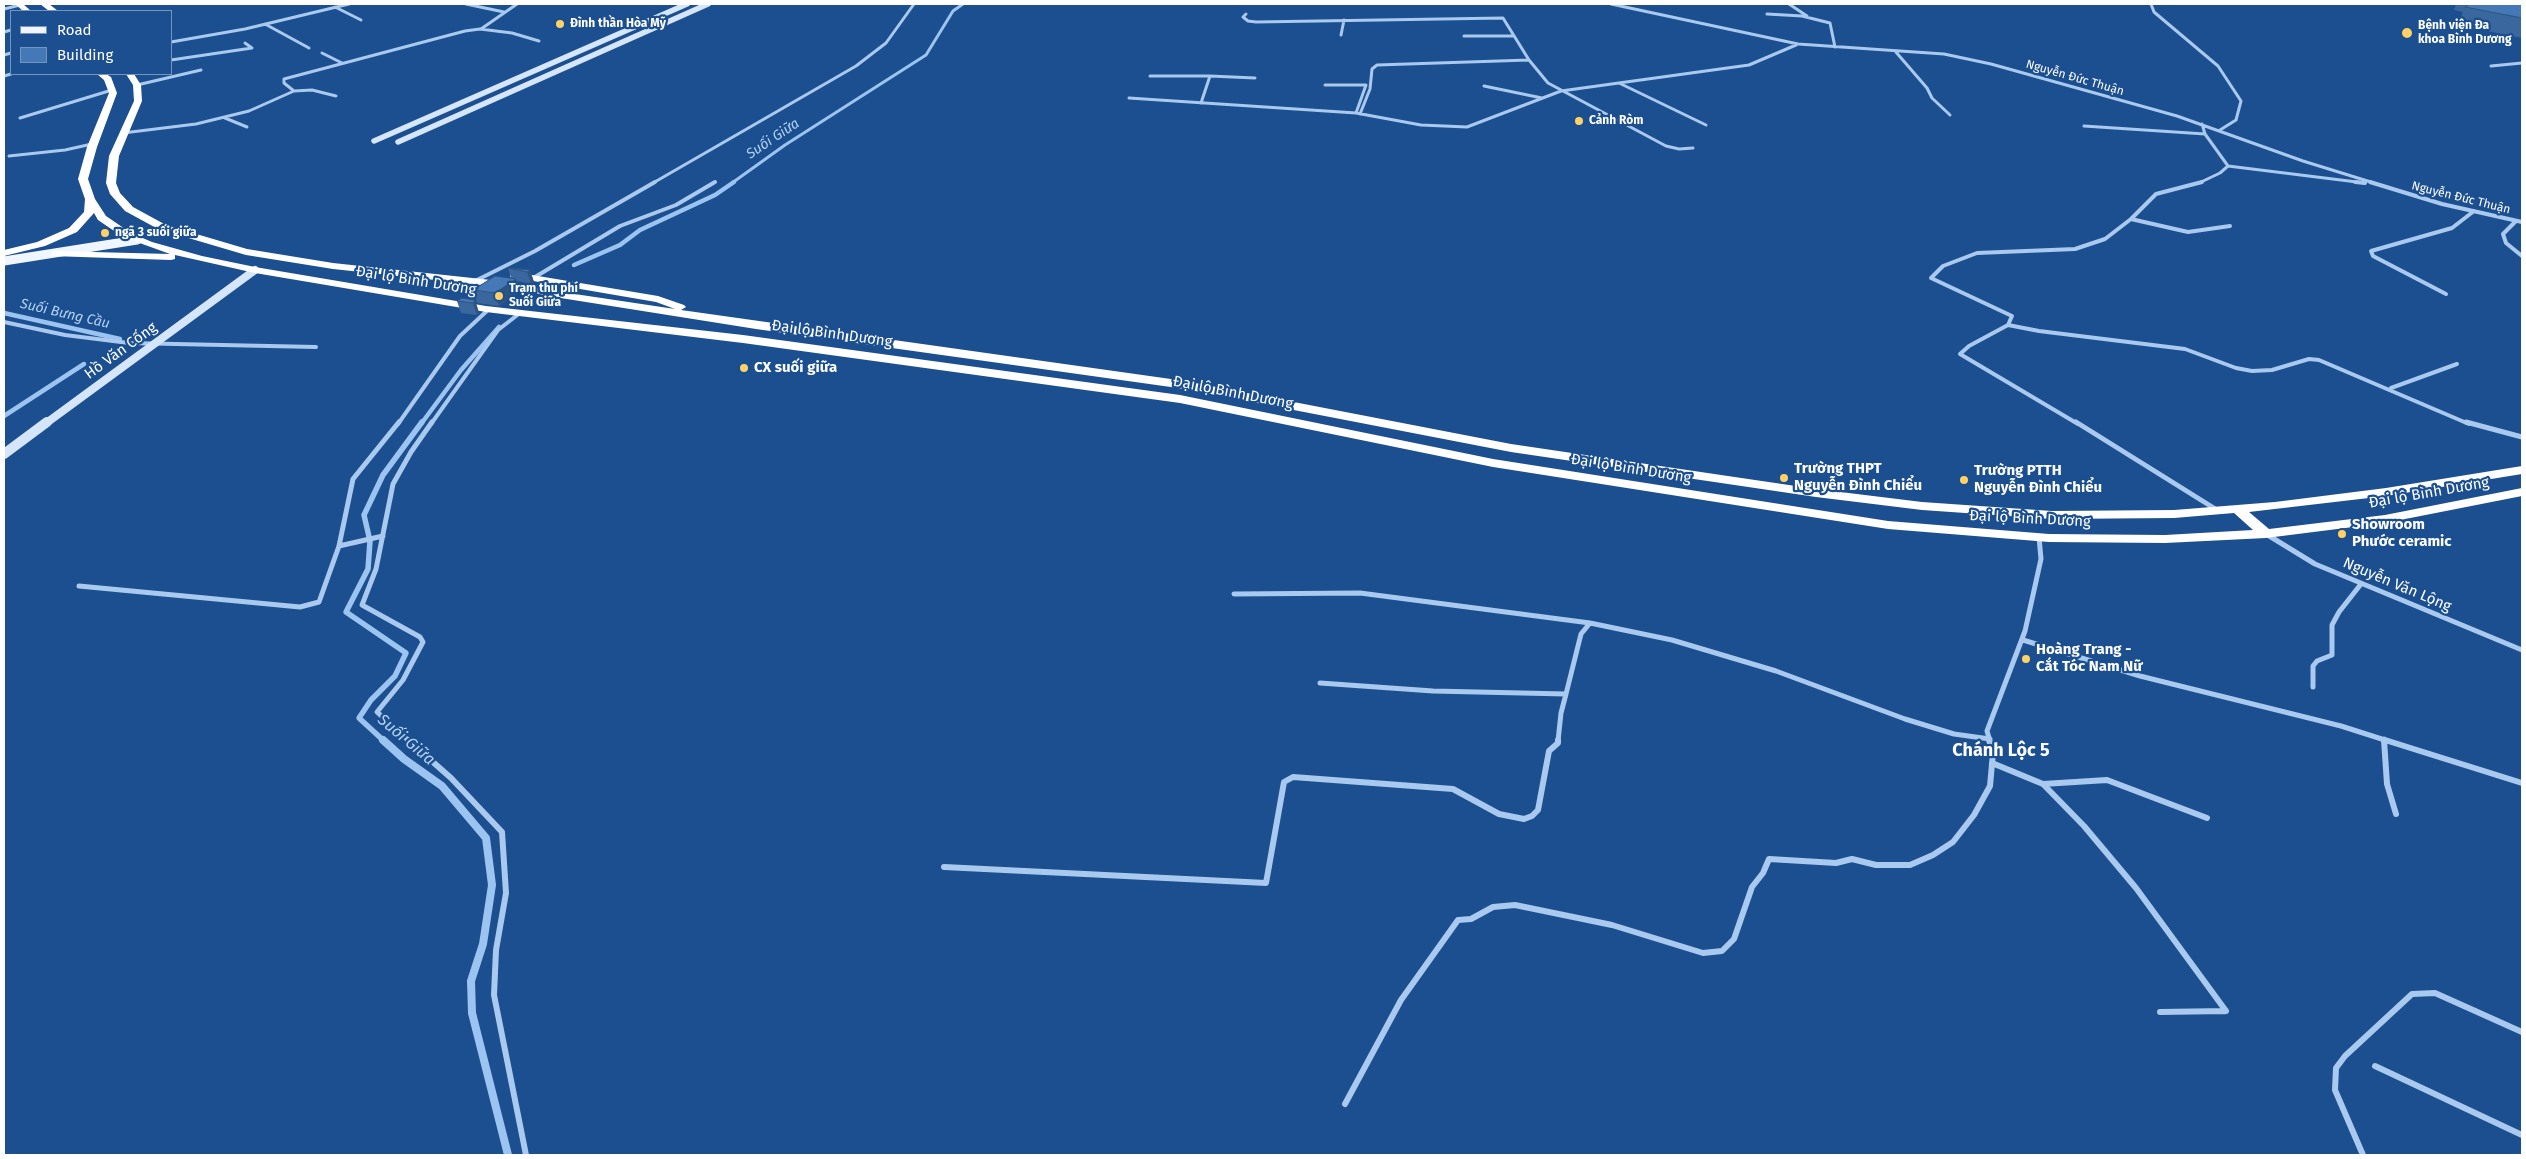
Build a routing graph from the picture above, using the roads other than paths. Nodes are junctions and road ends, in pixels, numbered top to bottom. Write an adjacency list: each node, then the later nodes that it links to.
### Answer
1 (19, 4): 12 (street)
2 (350, 4): 11 (street)
3 (466, 4): 13 (street)
4 (517, 4): 13 (street)
5 (687, 4): 66 (street)
6 (708, 4): 67 (street)
7 (914, 4): 90 (street)
8 (1611, 4): 27 (street, Nguyễn Đức Thuận)
9 (1789, 4): 16 (street)
10 (2151, 4): 63 (street)
11 (335, 7): 17 (street); 19 (street)
12 (4, 9)
13 (504, 12): 20 (street)
14 (1246, 14): 18 (street)
15 (1767, 14): 16 (street)
16 (1810, 17): 29 (street)
17 (361, 20)
18 (1344, 20): 21 (street); 23 (street)
19 (264, 24): 25 (street); 28 (street)
20 (480, 29): 24 (street); 34 (street)
21 (1341, 35)
22 (1464, 36): 23 (street)
23 (1513, 36): 33 (street)
24 (539, 41)
25 (172, 42)
26 (244, 43): 32 (street)
27 (1798, 44): 29 (street, Nguyễn Đức Thuận); 43 (street)
28 (309, 48)
29 (1835, 48): 30 (street, Nguyễn Đức Thuận)
30 (1895, 51): 56 (street); 59 (street, Nguyễn Đức Thuận)
31 (322, 53): 34 (street)
32 (172, 60)
33 (1529, 60): 49 (street); 55 (street)
34 (343, 63): 48 (street)
35 (2522, 63): 36 (street)
36 (2491, 66)
37 (201, 70): 44 (street)
38 (102, 75): 47 (highway)
39 (131, 75): 44 (highway)
40 (1150, 76): 41 (street)
41 (1210, 76): 42 (street); 53 (street)
42 (1255, 78)
43 (1619, 82): 49 (street); 60 (street)
44 (137, 85): 64 (highway, Đại lộ Bình Dương)
45 (1325, 85): 54 (street)
46 (1484, 86): 52 (street)
47 (112, 90): 57 (street); 68 (highway, Đại lộ Bình Dương)
48 (294, 91): 50 (street); 58 (street)
49 (1561, 91): 52 (street); 69 (street)
50 (336, 96)
51 (1129, 98): 53 (street)
52 (1542, 98): 55 (street)
53 (1201, 103): 54 (street)
54 (1356, 113): 55 (street)
55 (1360, 114)
56 (1950, 115)
57 (20, 118)
58 (225, 118): 62 (street); 64 (street)
59 (2202, 124): 63 (street, Nguyễn Đức Thuận); 65 (street)
60 (1706, 125)
61 (2084, 126): 65 (street)
62 (247, 127)
63 (2220, 130): 73 (street, Nguyễn Đức Thuận)
64 (122, 133): 79 (highway, Đại lộ Bình Dương)
65 (2205, 134): 71 (street)
66 (374, 141)
67 (398, 142)
68 (93, 144): 70 (street); 74 (highway, Đại lộ Bình Dương)
69 (1693, 148)
70 (9, 156)
71 (2228, 166): 73 (street); 76 (street)
72 (716, 182): 89 (street)
73 (2380, 185): 75 (street, Nguyễn Đức Thuận)
74 (90, 199): 82 (highway, Đại lộ Bình Dương); 84 (highway)
75 (2474, 212): 77 (street, Nguyễn Đức Thuận); 91 (street)
76 (2131, 219): 80 (street); 96 (street)
77 (2516, 221): 78 (street, Nguyễn Đức Thuận); 85 (street)
78 (2522, 222)
79 (162, 226): 81 (highway, Đại lộ Bình Dương); 82 (highway)
80 (2230, 226)
81 (174, 230): 82 (highway); 86 (highway, Đại lộ Bình Dương)
82 (132, 237): 83 (main road); 84 (main road); 87 (highway, Đại lộ Bình Dương)
83 (55, 254): 84 (main road); 87 (highway)
84 (5, 256)
85 (2522, 256)
86 (275, 257): 88 (highway); 90 (highway, Đại lộ Bình Dương)
87 (200, 259): 88 (highway, Đại lộ Bình Dương)
88 (255, 270): 92 (highway, Đại lộ Bình Dương); 97 (street, Hồ Văn Cống)
89 (534, 277): 90 (highway); 93 (highway)
90 (474, 282): 93 (highway, Đại lộ Bình Dương)
91 (2446, 294)
92 (485, 312): 94 (highway, Đại lộ Bình Dương); 110 (street)
93 (688, 314): 106 (highway, Đại lộ Bình Dương)
94 (516, 316): 108 (street); 109 (highway, Đại lộ Bình Dương)
95 (4, 322): 97 (street)
96 (2008, 325): 100 (street); 106 (street)
97 (155, 344): 98 (street); 102 (street, Hồ Văn Cống)
98 (316, 347)
99 (2457, 364): 100 (street)
100 (2391, 389): 101 (street)
101 (2522, 436)
102 (4, 454)
103 (2522, 470): 105 (highway, Đại lộ Bình Dương)
104 (2522, 492): 107 (highway, Đại lộ Bình Dương)
105 (2237, 509): 106 (highway, Đại lộ Bình Dương); 107 (highway)
106 (2217, 510)
107 (2266, 534): 109 (highway, Đại lộ Bình Dương); 111 (street, Nguyễn Văn Lộng)
108 (380, 537): 110 (street); 133 (street)
109 (2039, 537): 115 (street)
110 (338, 546): 112 (street)
111 (2361, 584): 116 (street, Nguyễn Văn Lộng); 118 (street)
112 (79, 586)
113 (1234, 594): 114 (street)
114 (1590, 623): 119 (street); 120 (street)
115 (2022, 640): 120 (street); 121 (street)
116 (2522, 650)
117 (1320, 682): 119 (street)
118 (2313, 687)
119 (1566, 694): 127 (street)
120 (1990, 739): 122 (street)
121 (2384, 739): 123 (street); 125 (street)
122 (1992, 763): 124 (street); 131 (street)
123 (2522, 783)
124 (2044, 784): 126 (street); 128 (street)
125 (2396, 814)
126 (2207, 818)
127 (944, 868)
128 (2160, 1012)
129 (2522, 1032): 134 (street)
130 (2376, 1066): 132 (street)
131 (1344, 1104)
132 (2522, 1135)
133 (526, 1155)
134 (2363, 1155)

